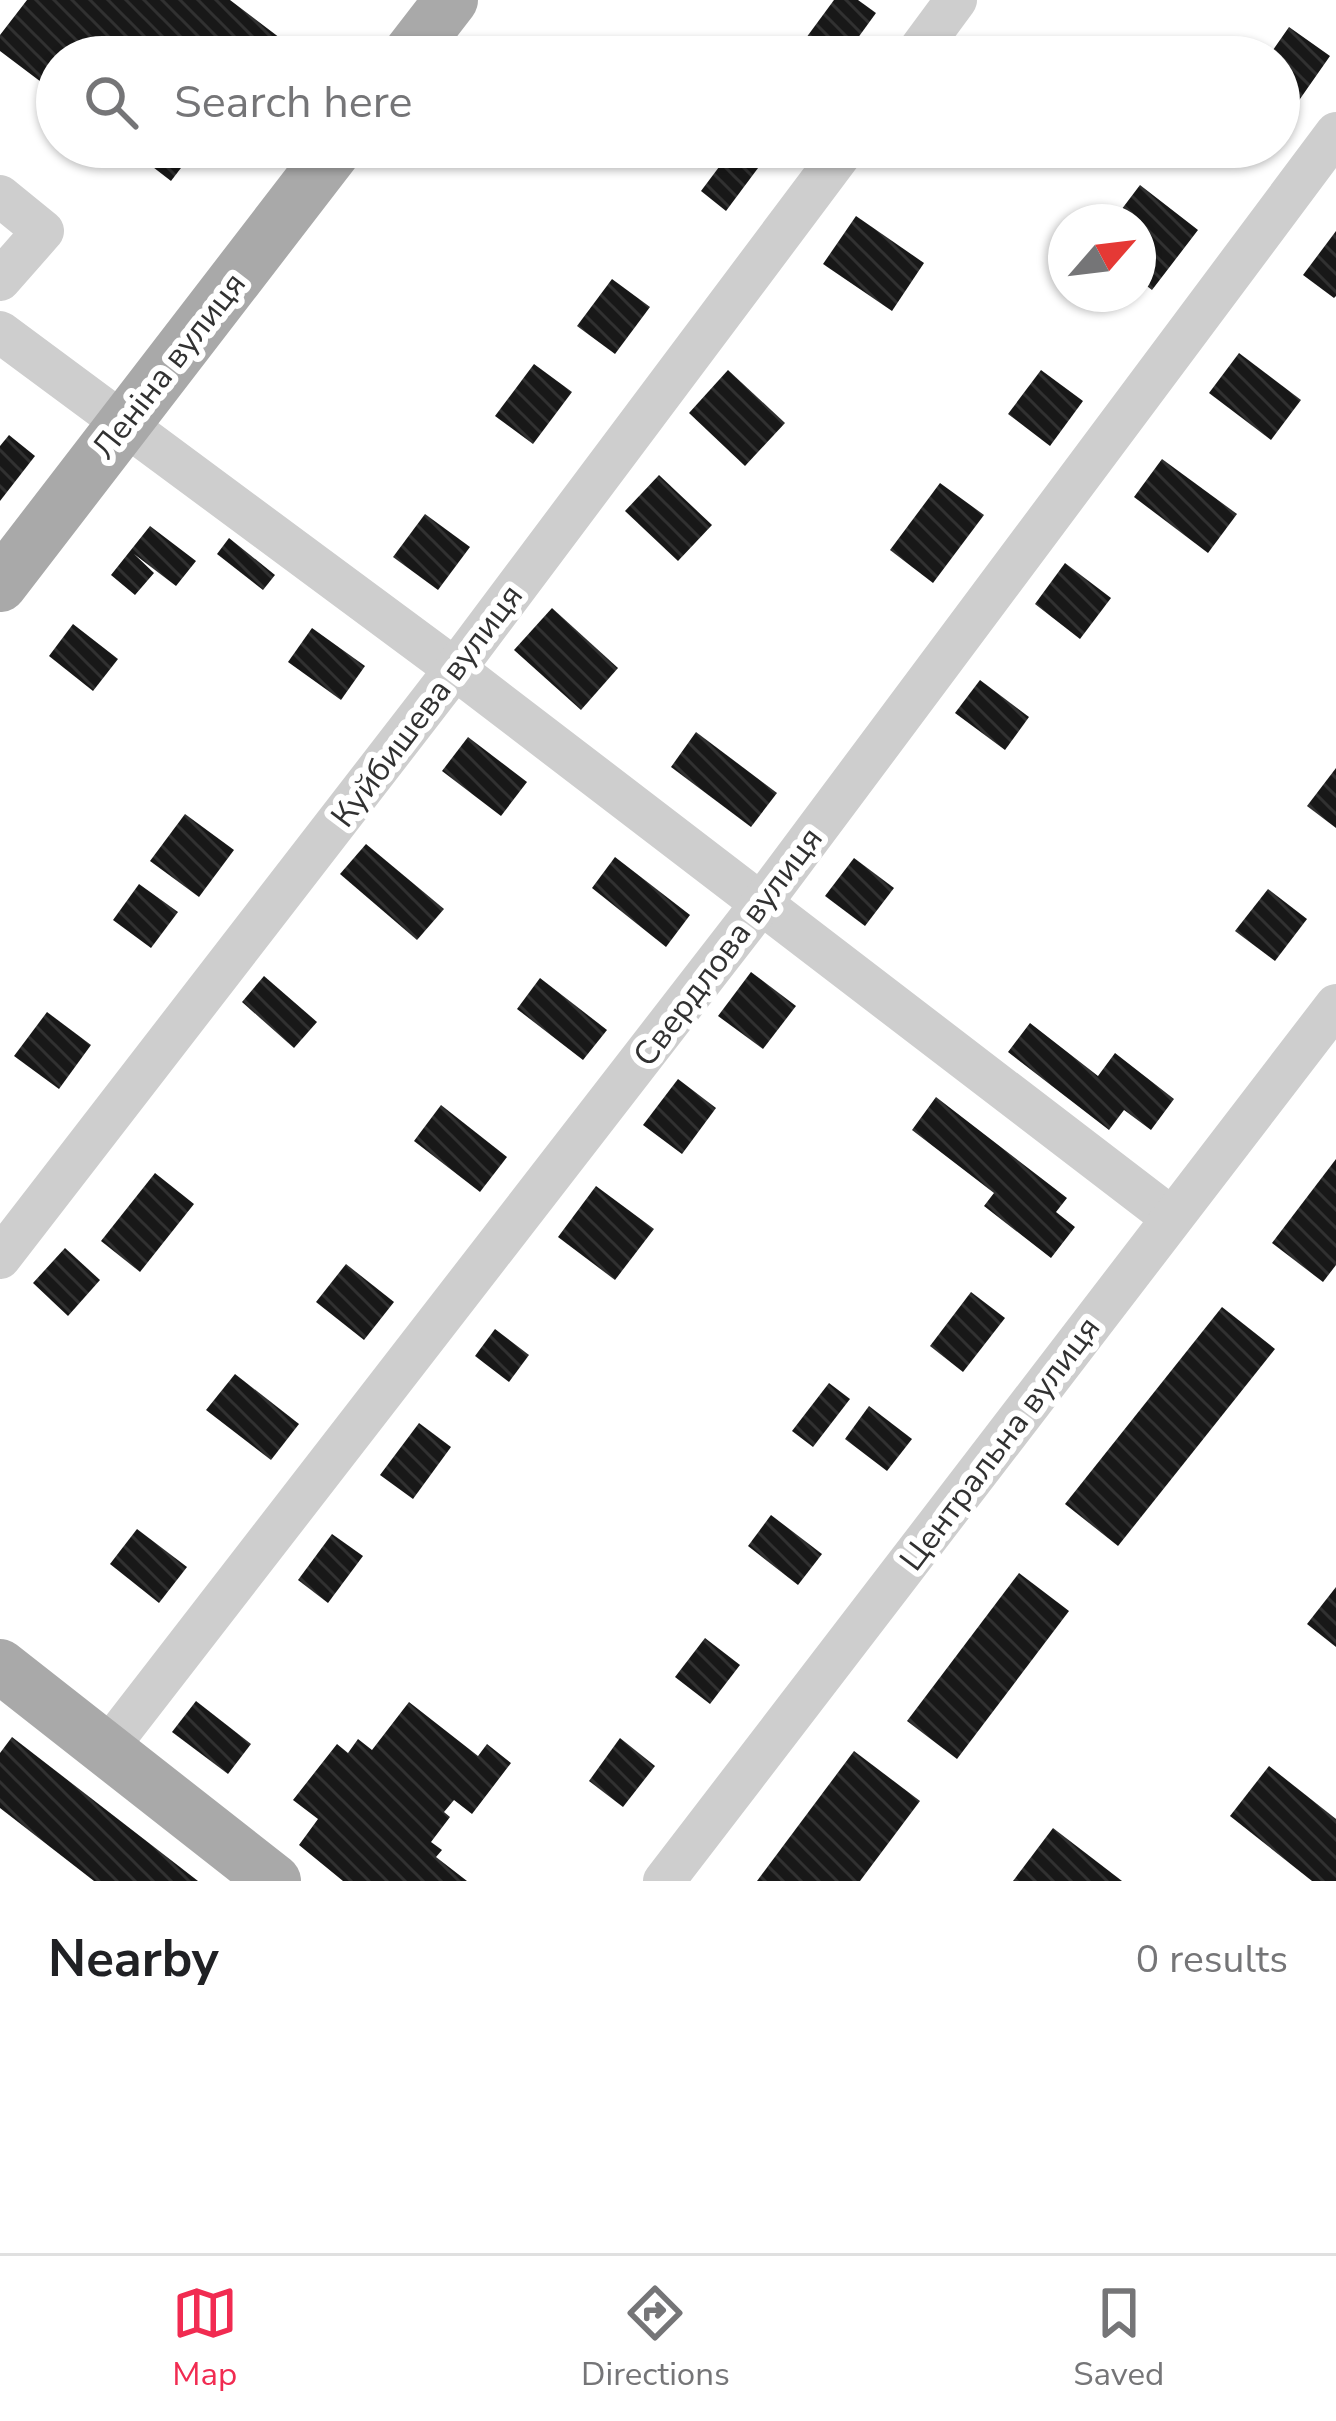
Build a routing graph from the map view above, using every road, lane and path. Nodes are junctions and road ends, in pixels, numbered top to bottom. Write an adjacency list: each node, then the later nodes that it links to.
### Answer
1 (451, 0): 3 (main road)
2 (956, 0): 4 (street)
3 (423, 36)
4 (929, 36)
5 (1336, 133): 14 (street, Свердлова вулиця)
6 (321, 168): 11 (main road, Леніна вулиця)
7 (830, 168): 13 (street, Куйбишева вулиця)
8 (0, 196): 9 (street)
9 (0, 280)
10 (0, 332): 11 (street)
11 (122, 424): 12 (main road, Леніна вулиця); 13 (street)
12 (0, 585)
13 (454, 669): 14 (street); 17 (street, Куйбишева вулиця)
14 (760, 905): 16 (street); 19 (street, Свердлова вулиця)
15 (1336, 1005): 16 (street, Центральна вулиця)
16 (1172, 1218): 21 (street, Центральна вулиця)
17 (0, 1258)
18 (7, 1686): 19 (main road)
19 (106, 1750): 20 (main road)
20 (274, 1881)
21 (664, 1881)

